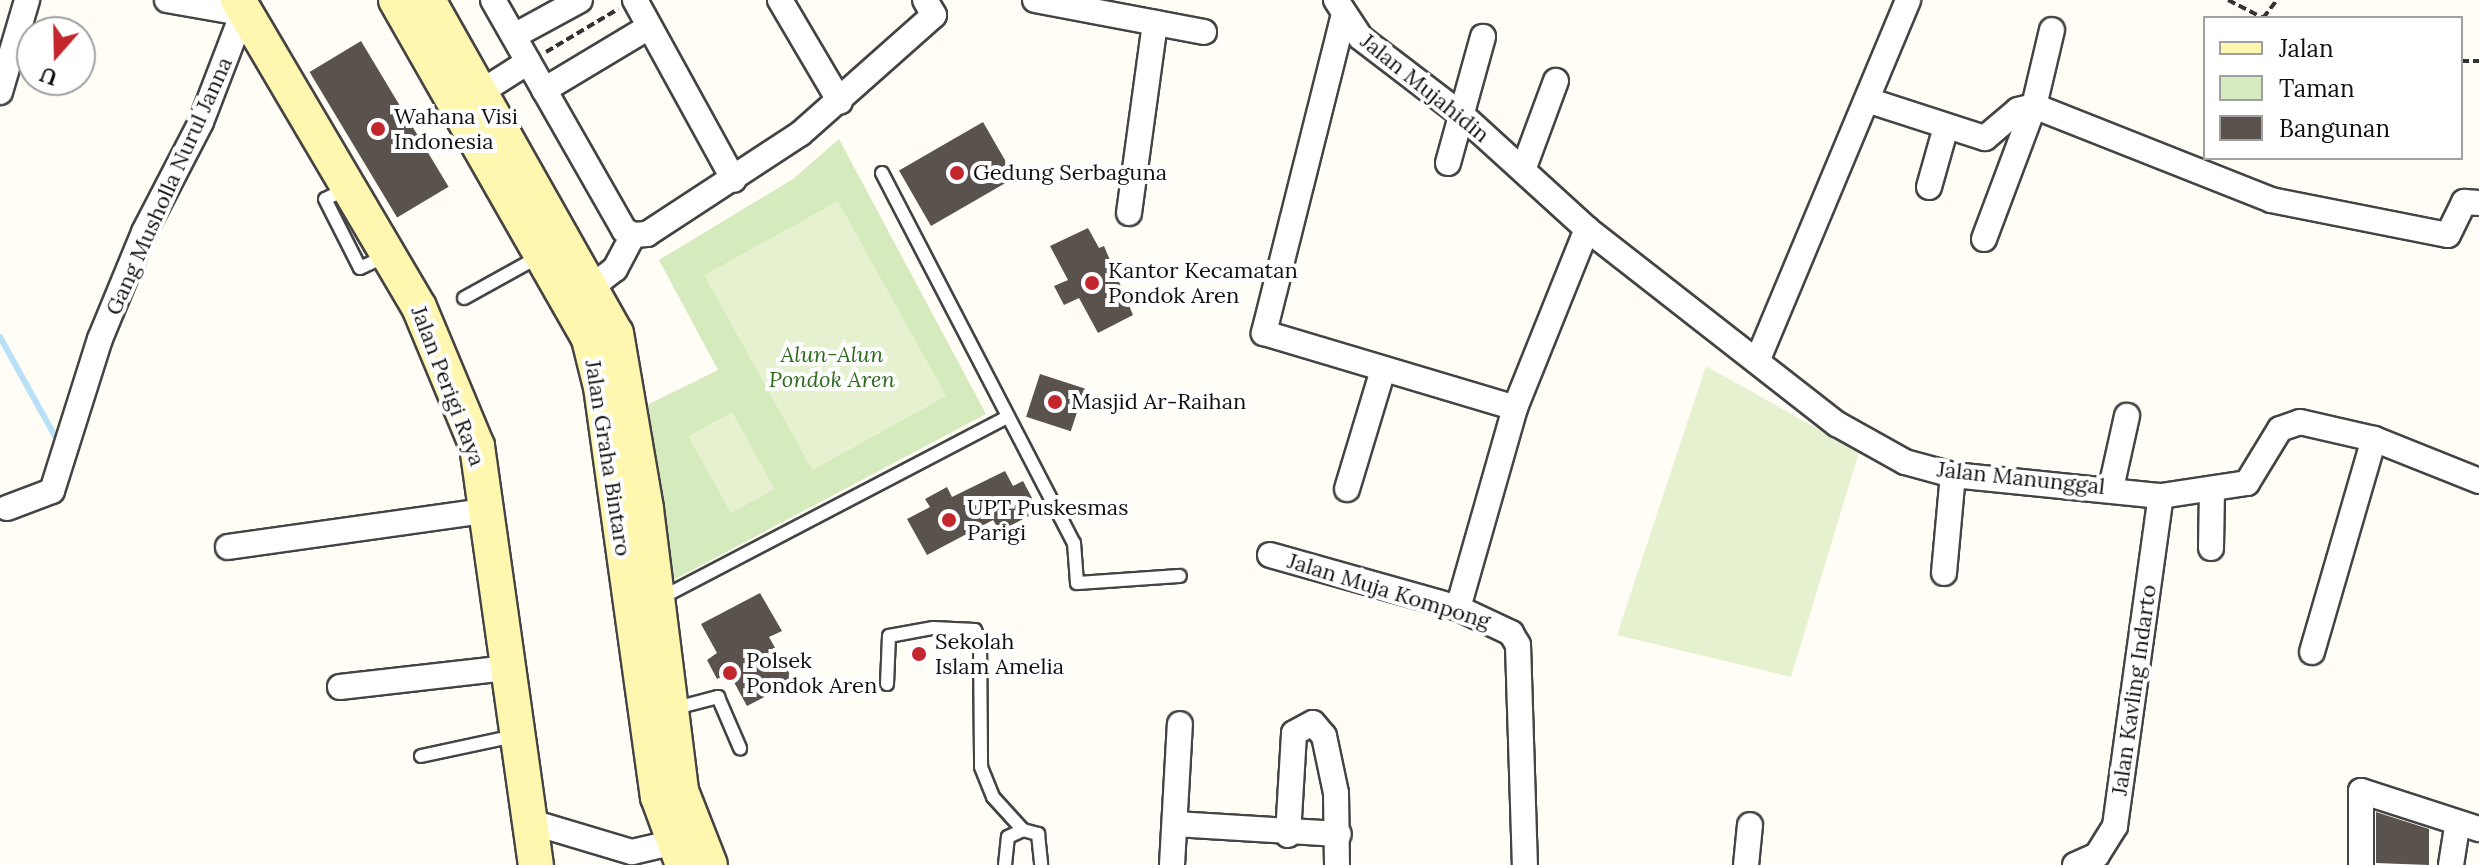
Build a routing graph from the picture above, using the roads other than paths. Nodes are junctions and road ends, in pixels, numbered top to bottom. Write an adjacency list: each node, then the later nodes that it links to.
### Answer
1 (27, 0): 23 (street)
2 (167, 0): 13 (street)
3 (396, 0): 24 (main road, Jalan Graha Bintaro)
4 (428, 0): 24 (main road, Jalan Graha Bintaro)
5 (493, 0): 18 (street)
6 (580, 0): 18 (street)
7 (780, 0): 26 (street)
8 (1035, 0): 14 (street)
9 (1908, 0): 25 (street)
10 (628, 4): 15 (street)
11 (936, 5): 26 (street)
12 (1340, 9): 28 (street, Jalan Mujahidin); 44 (street)
13 (242, 11): 55 (street, Gang Musholla Nurul Janna); 56 (main road, Jalan Perigi Raya)
14 (1155, 23): 17 (street); 36 (street)
15 (649, 27): 22 (street); 33 (street)
16 (2052, 30): 27 (street)
17 (1204, 32)
18 (514, 36): 20 (street)
19 (1483, 37): 28 (street)
20 (528, 62): 22 (street); 24 (street)
21 (1556, 81): 31 (street)
22 (544, 90): 38 (street)
23 (0, 92)
24 (470, 99): 40 (main road, Jalan Graha Bintaro); 41 (main road, Jalan Graha Bintaro)
25 (1867, 100): 29 (street); 43 (street)
26 (840, 102): 33 (street)
27 (2034, 106): 29 (street); 35 (street); 39 (street)
28 (1463, 116): 30 (street); 31 (street, Jalan Mujahidin)
29 (1946, 127): 34 (street)
30 (1448, 163)
31 (1523, 170): 37 (street, Jalan Manunggal)
32 (882, 173): 47 (lane)
33 (734, 180): 38 (street)
34 (1929, 187)
35 (2479, 203)
36 (1129, 213)
37 (1587, 229): 43 (street, Jalan Manunggal); 45 (street)
38 (633, 235): 41 (street)
39 (1984, 239)
40 (545, 253): 42 (lane); 62 (main road, Jalan Graha Bintaro)
41 (593, 286): 62 (main road, Jalan Graha Bintaro)
42 (464, 298)
43 (1758, 359): 49 (street, Jalan Manunggal)
44 (1383, 370): 45 (street); 52 (street)
45 (1515, 408): 63 (street)
46 (2127, 416): 51 (street)
47 (1005, 418): 61 (lane); 62 (lane)
48 (2374, 439): 50 (street, Jalan Manunggal); 53 (street, Jalan Manunggal); 64 (street)
49 (1953, 475): 51 (street, Jalan Manunggal); 60 (street)
50 (2479, 481)
51 (2111, 488): 54 (street, Jalan Manunggal)
52 (1347, 489)
53 (2212, 490): 54 (street, Jalan Manunggal); 58 (street)
54 (2161, 496): 88 (street, Jalan Kavling Indarto)
55 (7, 508)
56 (490, 510): 57 (street); 65 (main road, Jalan Perigi Raya)
57 (228, 547)
58 (2211, 548)
59 (1270, 555): 63 (street, Jalan Muja Kompong)
60 (1944, 573)
61 (1180, 576)
62 (642, 601): 68 (main road, Jalan Graha Bintaro); 80 (main road, Jalan Graha Bintaro)
63 (1458, 608): 86 (street, Jalan Muja Kompong)
64 (2312, 652)
65 (508, 668): 67 (street); 70 (main road, Jalan Perigi Raya)
66 (887, 684): 77 (lane)
67 (340, 687)
68 (669, 709): 71 (lane); 80 (main road, Jalan Graha Bintaro)
69 (1180, 724): 74 (street)
70 (514, 736): 72 (lane); 73 (main road, Jalan Perigi Raya)
71 (740, 748)
72 (421, 756)
73 (528, 821): 80 (street); 81 (main road, Jalan Perigi Raya)
74 (1175, 824): 79 (street); 84 (street)
75 (1750, 825): 87 (street)
76 (2468, 827): 89 (street); 90 (street)
77 (1023, 830): 82 (lane); 83 (lane)
78 (1339, 834): 79 (street); 79 (street); 85 (street)
79 (1288, 835)
80 (691, 853)
81 (536, 865)
82 (1005, 865)
83 (1041, 865)
84 (1172, 865)
85 (1337, 865)
86 (1525, 865)
87 (1746, 865)
88 (2075, 865)
89 (2361, 865)
90 (2451, 865)

